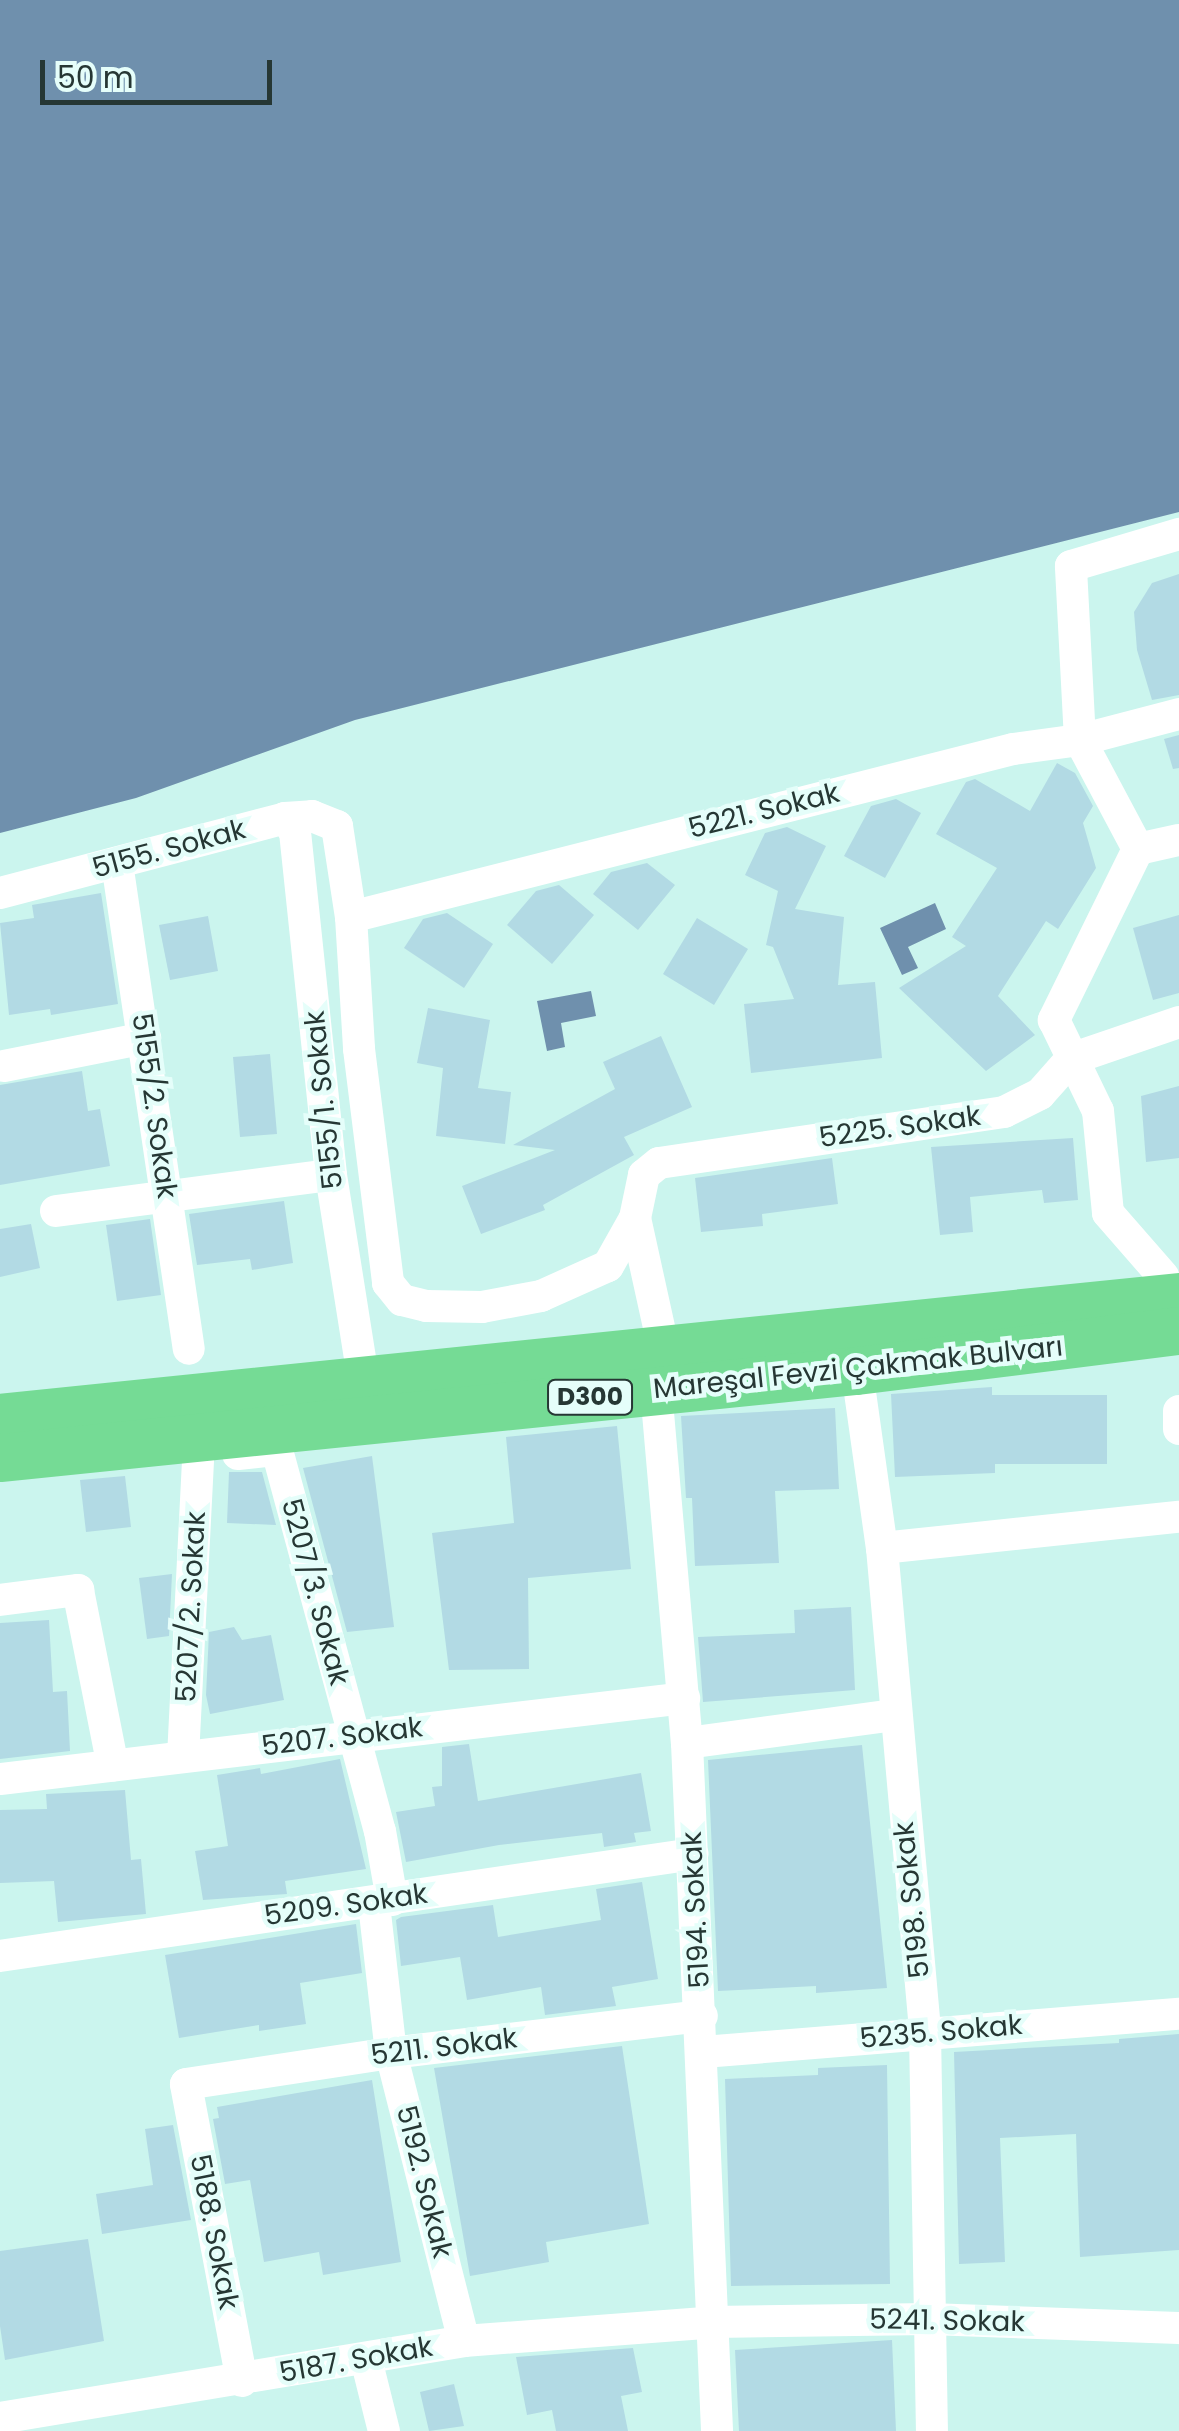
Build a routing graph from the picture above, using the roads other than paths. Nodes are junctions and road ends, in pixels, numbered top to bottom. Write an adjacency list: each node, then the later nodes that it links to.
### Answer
1 (1179, 534): 3 (street)
2 (1179, 714): 3 (street, 5221. Sokak)
3 (1080, 740): 7 (street); 10 (street, 5221. Sokak)
4 (285, 818): 5 (street, 5155. Sokak); 8 (street, 5155. Sokak); 15 (street, 5155/1. Sokak)
5 (337, 826): 10 (street, 5225. Sokak)
6 (1179, 840): 7 (street)
7 (1138, 850): 13 (street)
8 (117, 864): 9 (street, 5155. Sokak); 12 (street, 5155/2. Sokak)
9 (0, 892)
10 (351, 917): 18 (street, 5225. Sokak)
11 (1179, 1022): 13 (street, 5225. Sokak)
12 (145, 1038): 14 (street); 16 (street, 5155/2. Sokak)
13 (1072, 1059): 18 (street, 5225. Sokak); 19 (street)
14 (4, 1066)
15 (331, 1175): 16 (street); 23 (street, 5155/1. Sokak)
16 (167, 1198): 17 (street); 20 (street, 5155/2. Sokak)
17 (56, 1210)
18 (635, 1218): 22 (street, 5194. Sokak)
19 (1169, 1292): 21 (highway, Mareşal Fevzi Çakmak Bulvarı / D300); 22 (highway, Mareşal Fevzi Çakmak Bulvarı / D300)
20 (189, 1349)
21 (856, 1371): 22 (highway, Mareşal Fevzi Çakmak Bulvarı / D300); 31 (street, 5198. Sokak)
22 (661, 1372): 23 (highway, Mareşal Fevzi Çakmak Bulvarı / D300); 27 (highway, Mareşal Fevzi Çakmak Bulvarı / D300); 33 (street, 5194. Sokak)
23 (364, 1383): 25 (highway, Mareşal Fevzi Çakmak Bulvarı / D300)
24 (1179, 1411): 26 (street)
25 (0, 1418)
26 (1179, 1429)
27 (0, 1458)
28 (198, 1458): 29 (street); 35 (street, 5207/3. Sokak); 37 (street, 5207/2. Sokak)
29 (0, 1480)
30 (1179, 1517): 31 (street)
31 (882, 1548): 34 (street, 5198. Sokak)
32 (0, 1600): 38 (street)
33 (684, 1698): 35 (street, 5207. Sokak); 36 (street, 5194. Sokak)
34 (893, 1715): 36 (street); 45 (street, 5198. Sokak)
35 (353, 1734): 37 (street, 5207. Sokak); 41 (street, 5207/3. Sokak)
36 (687, 1743): 40 (street, 5194. Sokak)
37 (184, 1757): 38 (street, 5207. Sokak)
38 (113, 1766): 39 (street, 5207. Sokak)
39 (0, 1780)
40 (693, 1854): 41 (street, 5209. Sokak); 44 (street, 5194. Sokak)
41 (383, 1902): 42 (street, 5209. Sokak); 46 (street, 5192. Sokak)
42 (0, 1956)
43 (1179, 2014): 45 (street, 5235. Sokak)
44 (702, 2016): 46 (street, 5211. Sokak); 47 (street, 5194. Sokak)
45 (925, 2033): 47 (street, 5235. Sokak); 49 (street, 5198. Sokak)
46 (391, 2052): 48 (street, 5211. Sokak); 52 (street, 5192. Sokak)
47 (704, 2052): 50 (street, 5194. Sokak)
48 (186, 2084): 54 (street, 5188. Sokak)
49 (930, 2319): 50 (street, 5241. Sokak); 51 (street, 5241. Sokak); 58 (street, 5198. Sokak)
50 (714, 2322): 52 (street, 5187. Sokak); 57 (street, 5194. Sokak)
51 (1179, 2328)
52 (464, 2341): 53 (street, 5187. Sokak)
53 (366, 2359): 54 (street, 5187. Sokak); 56 (street)
54 (242, 2380): 55 (street, 5187. Sokak)
55 (0, 2418)
56 (384, 2431)
57 (717, 2431)
58 (932, 2431)

